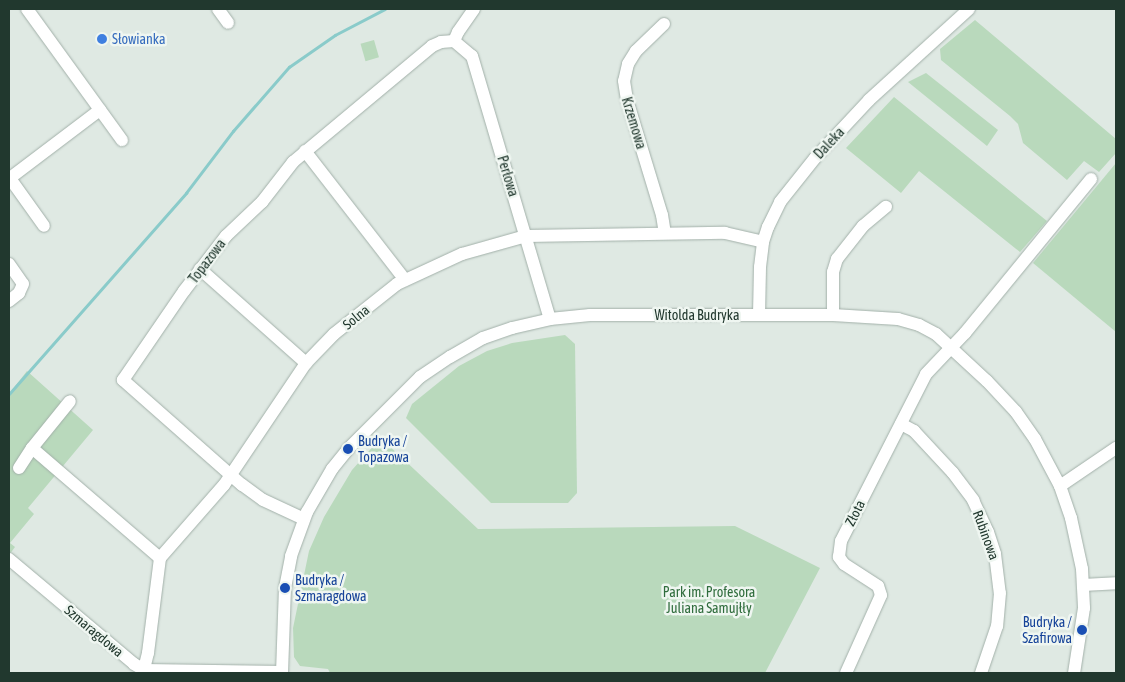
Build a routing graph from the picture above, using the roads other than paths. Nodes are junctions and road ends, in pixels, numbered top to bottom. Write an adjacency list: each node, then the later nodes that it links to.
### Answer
1 (26, 9): 8 (street)
2 (218, 9): 5 (street)
3 (474, 9): 7 (street)
4 (970, 9): 17 (street, Daleka)
5 (228, 23)
6 (664, 24): 15 (street, Krzemowa)
7 (454, 41): 10 (street, Topazowa); 16 (street, Perłowa)
8 (100, 110): 9 (street); 11 (street)
9 (122, 140)
10 (305, 151): 19 (street, Topazowa); 20 (street)
11 (9, 178): 14 (street)
12 (1091, 179): 25 (street, Złota)
13 (886, 207): 23 (street)
14 (44, 226)
15 (665, 233): 16 (street, Solna); 17 (street, Solna)
16 (526, 236): 20 (street, Solna); 24 (street, Perłowa)
17 (763, 242): 22 (street, Daleka)
18 (9, 264): 21 (street)
19 (200, 269): 26 (street); 32 (street, Topazowa)
20 (405, 280): 26 (street, Solna)
21 (9, 301)
22 (759, 315): 23 (street, Witolda Budryka); 24 (street, Witolda Budryka)
23 (832, 315): 25 (street, Witolda Budryka)
24 (550, 318): 34 (street, Witolda Budryka)
25 (951, 347): 28 (street, Złota); 33 (street, Witolda Budryka)
26 (306, 363): 32 (street, Solna)
27 (70, 401): 29 (street)
28 (901, 424): 41 (street, Złota); 42 (street, Rubinowa)
29 (32, 448): 31 (street); 35 (street)
30 (1116, 448): 33 (street)
31 (19, 468)
32 (231, 474): 34 (street, Topazowa); 35 (street, Solna)
33 (1060, 486): 38 (street, Witolda Budryka)
34 (304, 519): 40 (street, Witolda Budryka)
35 (160, 558): 39 (street)
36 (9, 559): 39 (street, Szmaragdowa)
37 (1116, 583): 38 (street)
38 (1083, 585): 43 (street, Witolda Budryka)
39 (143, 672): 40 (street)
40 (282, 673)
41 (846, 673)
42 (981, 673)
43 (1074, 673)

